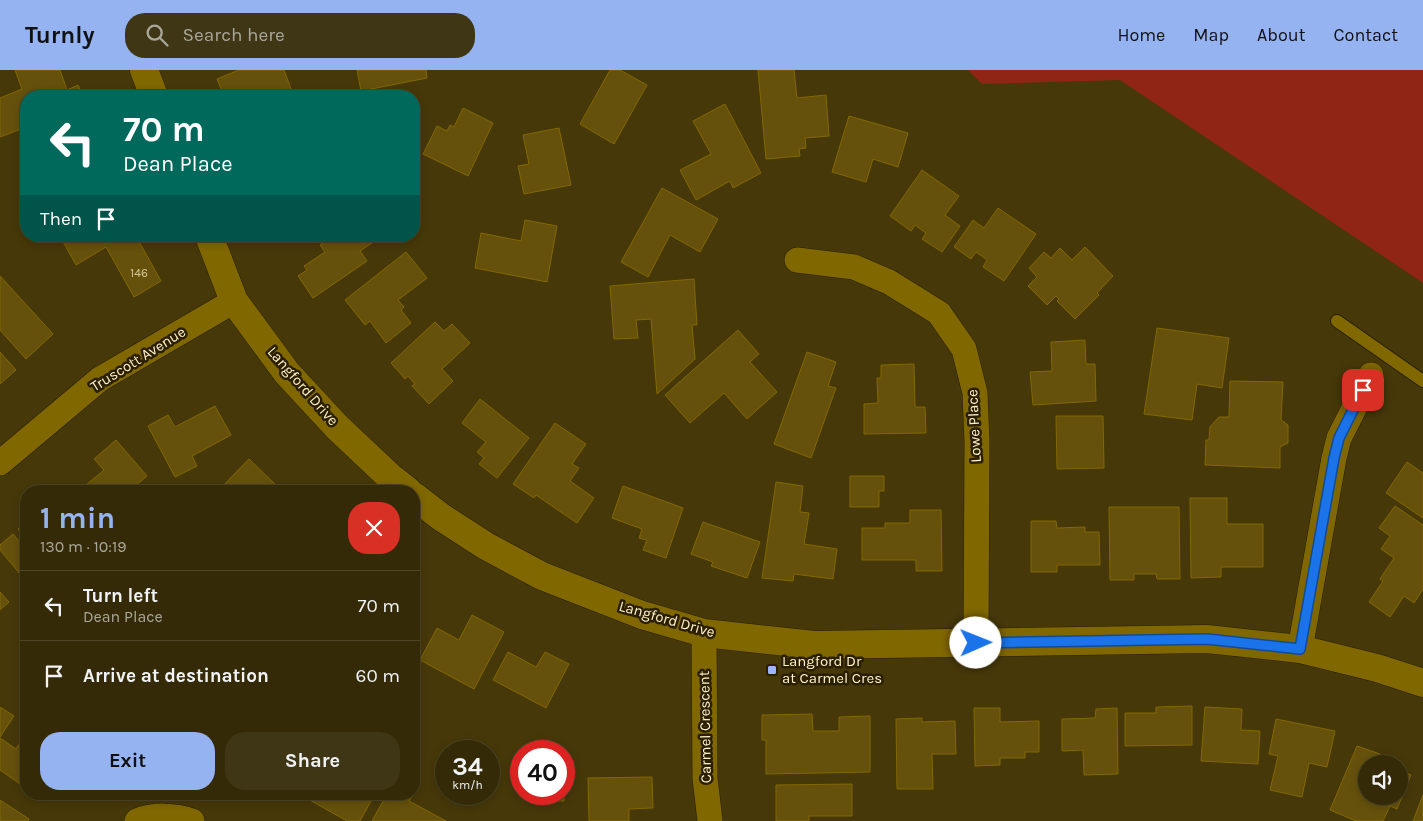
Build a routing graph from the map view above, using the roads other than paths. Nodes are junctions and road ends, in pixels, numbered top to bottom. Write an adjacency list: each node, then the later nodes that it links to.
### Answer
1 (144, 70): 2 (street)
2 (152, 90)
3 (211, 242): 5 (street, Langford Drive)
4 (797, 260): 14 (street, Lowe Place)
5 (234, 301): 10 (street, Truscott Avenue); 11 (street, Langford Drive)
6 (1337, 321): 7 (lane)
7 (1383, 353): 8 (lane); 9 (lane)
8 (1371, 375): 15 (street)
9 (1423, 381)
10 (0, 463)
11 (400, 485)
12 (420, 501): 13 (street, Langford Drive)
13 (704, 632): 14 (street, Langford Drive); 19 (street, Carmel Crescent)
14 (976, 643): 15 (street, Langford Drive)
15 (1300, 649): 16 (street, Langford Drive)
16 (1423, 683)
17 (138, 821): 18 (street)
18 (192, 821)
19 (710, 821)

